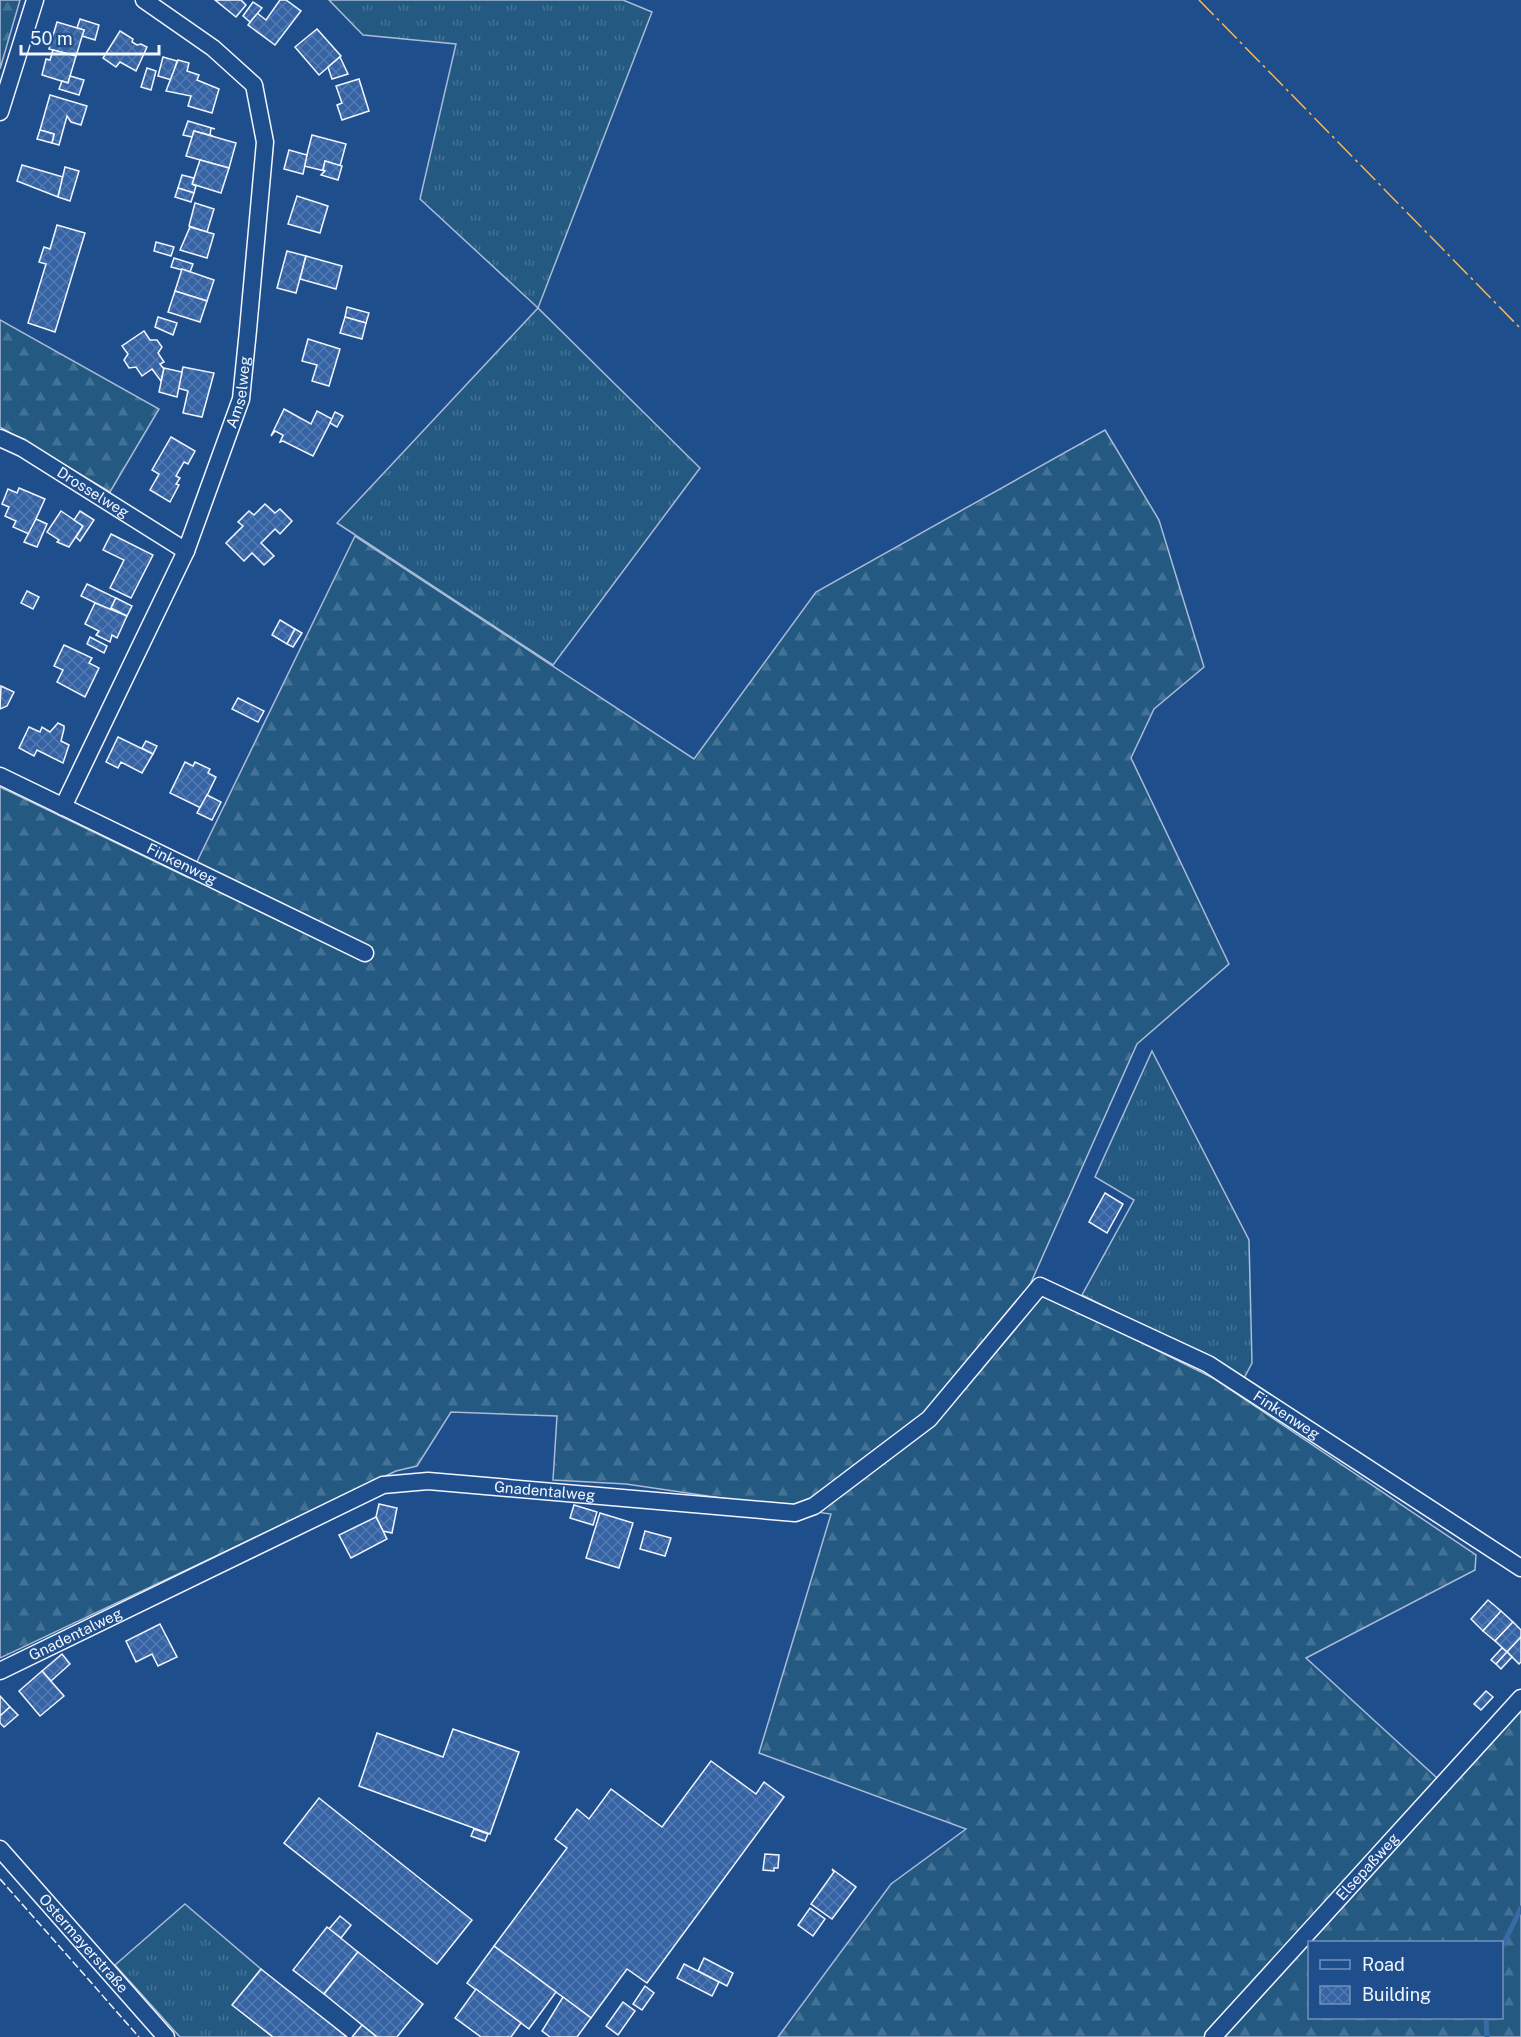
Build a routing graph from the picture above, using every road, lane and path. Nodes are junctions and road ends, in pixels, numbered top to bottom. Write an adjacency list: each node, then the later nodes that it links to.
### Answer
1 (35, 0): 3 (street)
2 (144, 0): 5 (street, Amselweg)
3 (0, 112)
4 (0, 438): 5 (street, Drosselweg)
5 (186, 551): 7 (street, Amselweg)
6 (0, 776): 7 (street, Finkenweg)
7 (63, 807): 8 (street, Finkenweg)
8 (365, 952)
9 (1040, 1286): 10 (street, Finkenweg); 11 (street, Gnadentalweg)
10 (1521, 1568)
11 (0, 1671)
12 (1521, 1698): 15 (street, Elsepaßweg)
13 (0, 1849): 14 (street, Ostermayerstraße)
14 (166, 2037)
15 (1213, 2037)

